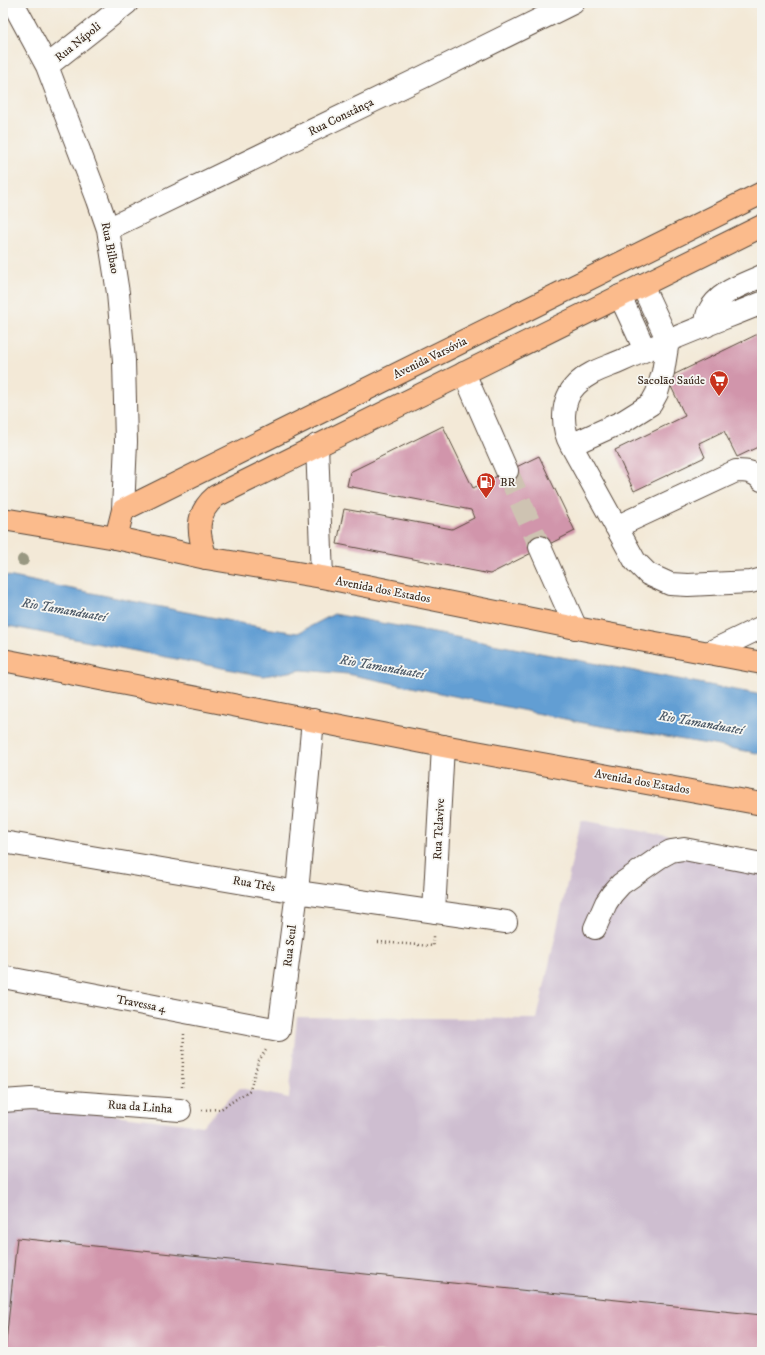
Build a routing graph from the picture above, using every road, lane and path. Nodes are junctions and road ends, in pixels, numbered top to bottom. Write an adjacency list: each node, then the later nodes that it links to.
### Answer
1 (14, 3): 4 (street, Rua Bilbao)
2 (127, 3): 4 (street, Rua Nápoli)
3 (572, 3): 7 (street, Rua Constânça)
4 (47, 66): 7 (street, Rua Bilbao)
5 (762, 194): 20 (main road, Avenida Varsóvia)
6 (762, 226): 9 (main road)
7 (108, 229): 20 (street, Rua Bilbao)
8 (762, 276): 12 (street)
9 (642, 285): 10 (main road); 13 (street)
10 (620, 296): 14 (street); 15 (main road)
11 (762, 303): 12 (street)
12 (706, 326): 13 (street)
13 (668, 341): 14 (street); 16 (street)
14 (645, 350): 16 (street)
15 (464, 373): 17 (main road); 18 (street)
16 (571, 445): 22 (street)
17 (318, 446): 25 (main road); 26 (street)
18 (507, 472)
19 (762, 480): 22 (street)
20 (123, 510): 23 (main road)
21 (3, 519): 23 (main road, Avenida dos Estados)
22 (616, 527): 27 (street)
23 (116, 538): 25 (main road, Avenida dos Estados)
24 (540, 547): 28 (street)
25 (206, 558): 26 (main road, Avenida dos Estados)
26 (322, 578): 28 (main road, Avenida dos Estados)
27 (762, 579)
28 (576, 628): 30 (main road, Avenida dos Estados)
29 (762, 628): 30 (street)
30 (708, 653): 32 (main road, Avenida dos Estados)
31 (3, 660): 33 (main road, Avenida dos Estados)
32 (762, 663)
33 (312, 720): 34 (main road, Avenida dos Estados); 38 (street, Rua Seul)
34 (443, 746): 35 (main road, Avenida dos Estados); 39 (street, Rua Telavive)
35 (762, 804)
36 (3, 842): 38 (street, Rua Três)
37 (762, 864): 41 (street)
38 (297, 892): 39 (street, Rua Três); 45 (street, Rua Seul)
39 (434, 912): 40 (street, Rua Três); 42 (path)
40 (506, 922)
41 (595, 928)
42 (378, 942)
43 (3, 977): 44 (street, Travessa 4)
44 (185, 1012): 45 (street, Travessa 4); 47 (path, Rua da Linha)
45 (279, 1030): 47 (path)
46 (3, 1101): 47 (street, Rua da Linha)
47 (180, 1110)

